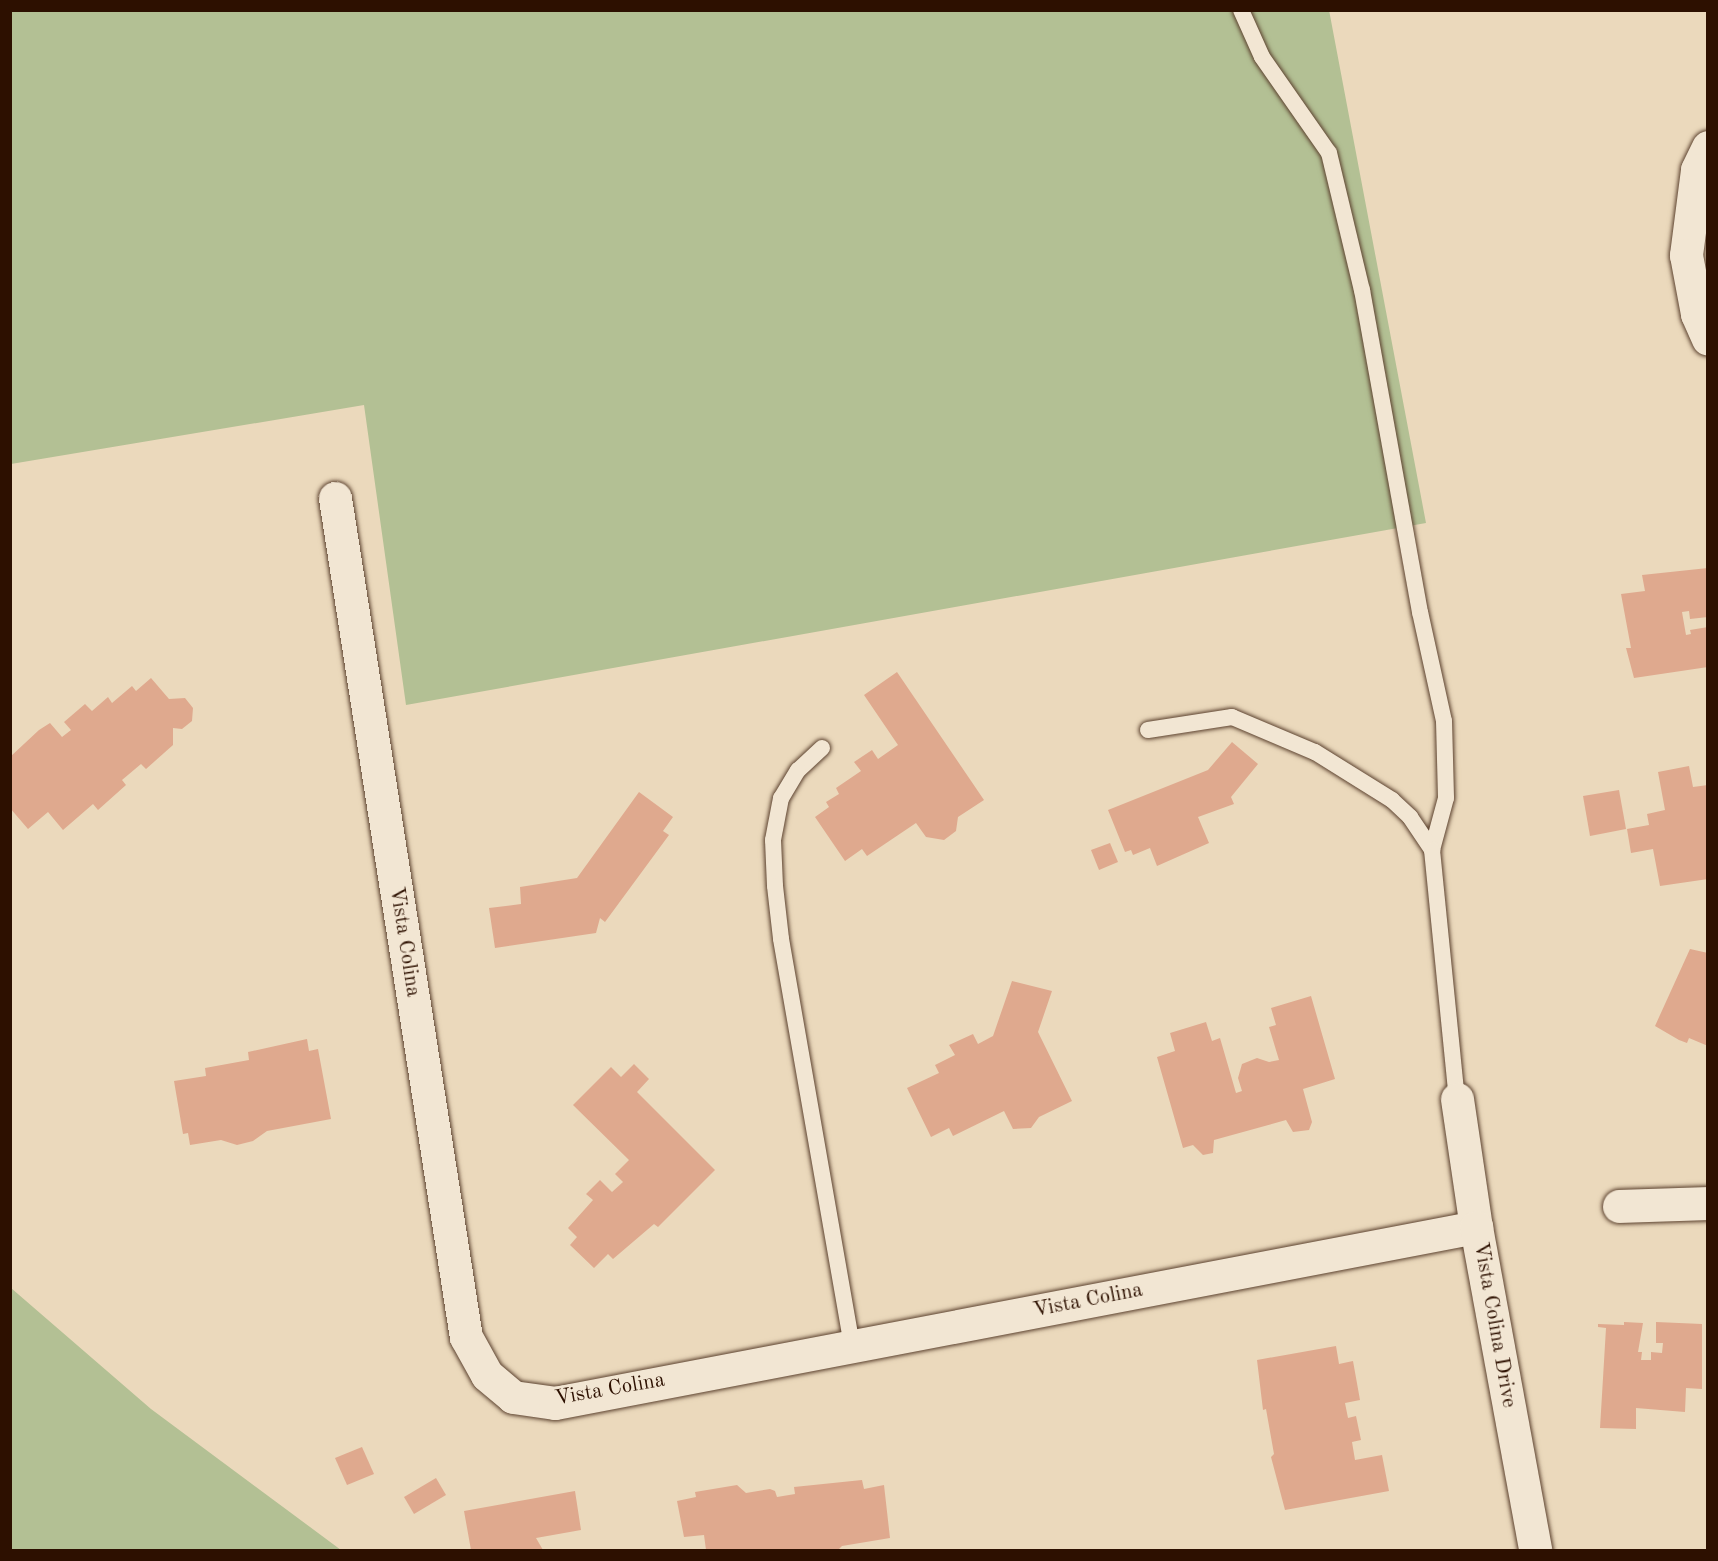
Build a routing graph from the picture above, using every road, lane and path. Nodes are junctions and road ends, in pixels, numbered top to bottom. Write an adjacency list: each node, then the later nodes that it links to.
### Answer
1 (1241, 10): 7 (lane)
2 (1707, 147): 3 (street)
3 (1707, 339)
4 (335, 498): 12 (street, Vista Colina)
5 (1148, 730): 7 (lane)
6 (822, 748): 12 (lane)
7 (1432, 850): 8 (lane)
8 (1457, 1099): 11 (street, Vista Colina Drive)
9 (1707, 1203): 10 (street)
10 (1619, 1206)
11 (1476, 1227): 12 (street, Vista Colina); 13 (street, Vista Colina Drive)
12 (852, 1346)
13 (1535, 1551)

